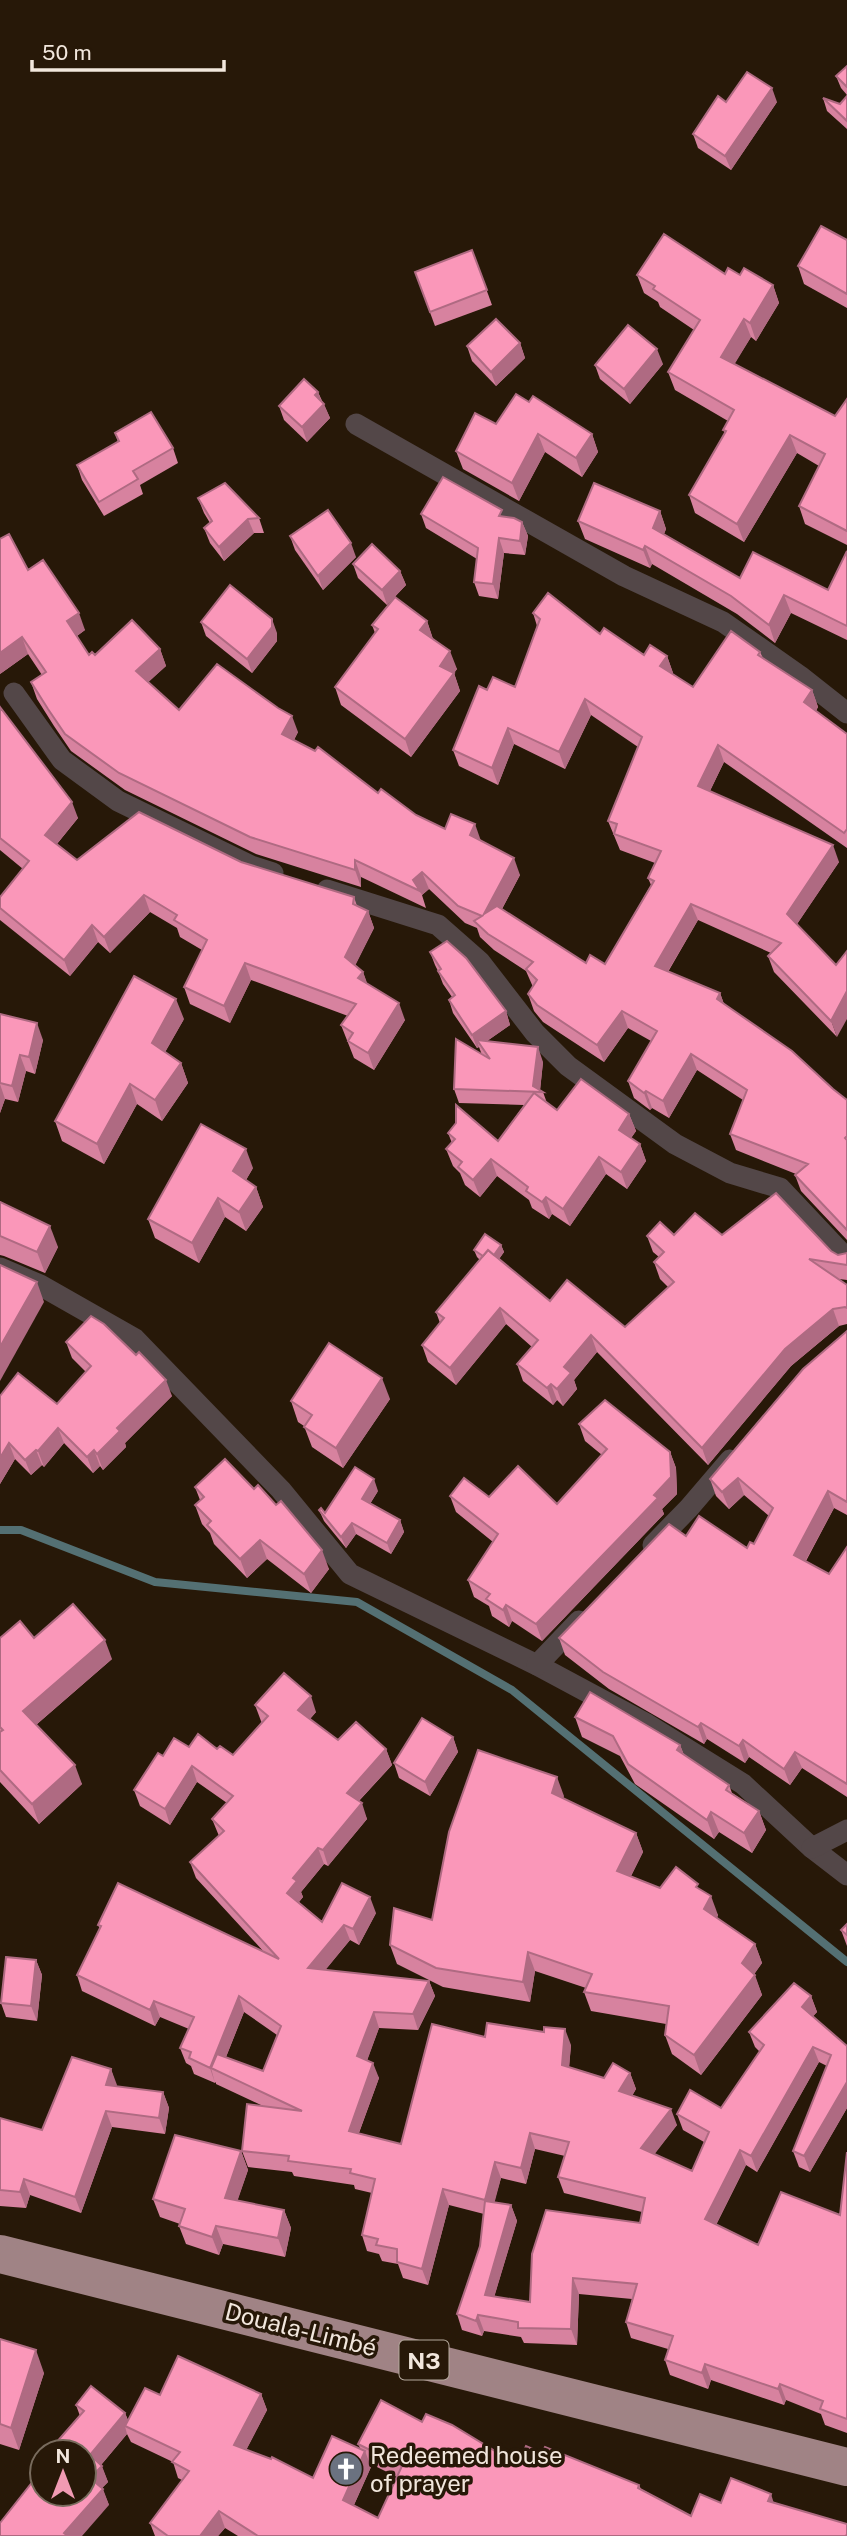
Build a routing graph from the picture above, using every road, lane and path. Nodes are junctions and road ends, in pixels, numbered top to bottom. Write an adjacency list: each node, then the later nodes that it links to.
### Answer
1 (356, 424): 3 (street)
2 (14, 693): 4 (street)
3 (847, 713)
4 (288, 878)
5 (313, 886): 6 (street)
6 (847, 1259)
7 (0, 1268): 11 (street)
8 (740, 1447): 9 (street)
9 (642, 1557)
10 (594, 1606): 11 (street)
11 (537, 1665): 13 (street)
12 (847, 1830): 13 (street)
13 (812, 1847): 14 (street)
14 (847, 1875)
15 (0, 2254): 16 (highway, Douala-Limbé / N3)
16 (847, 2467)

